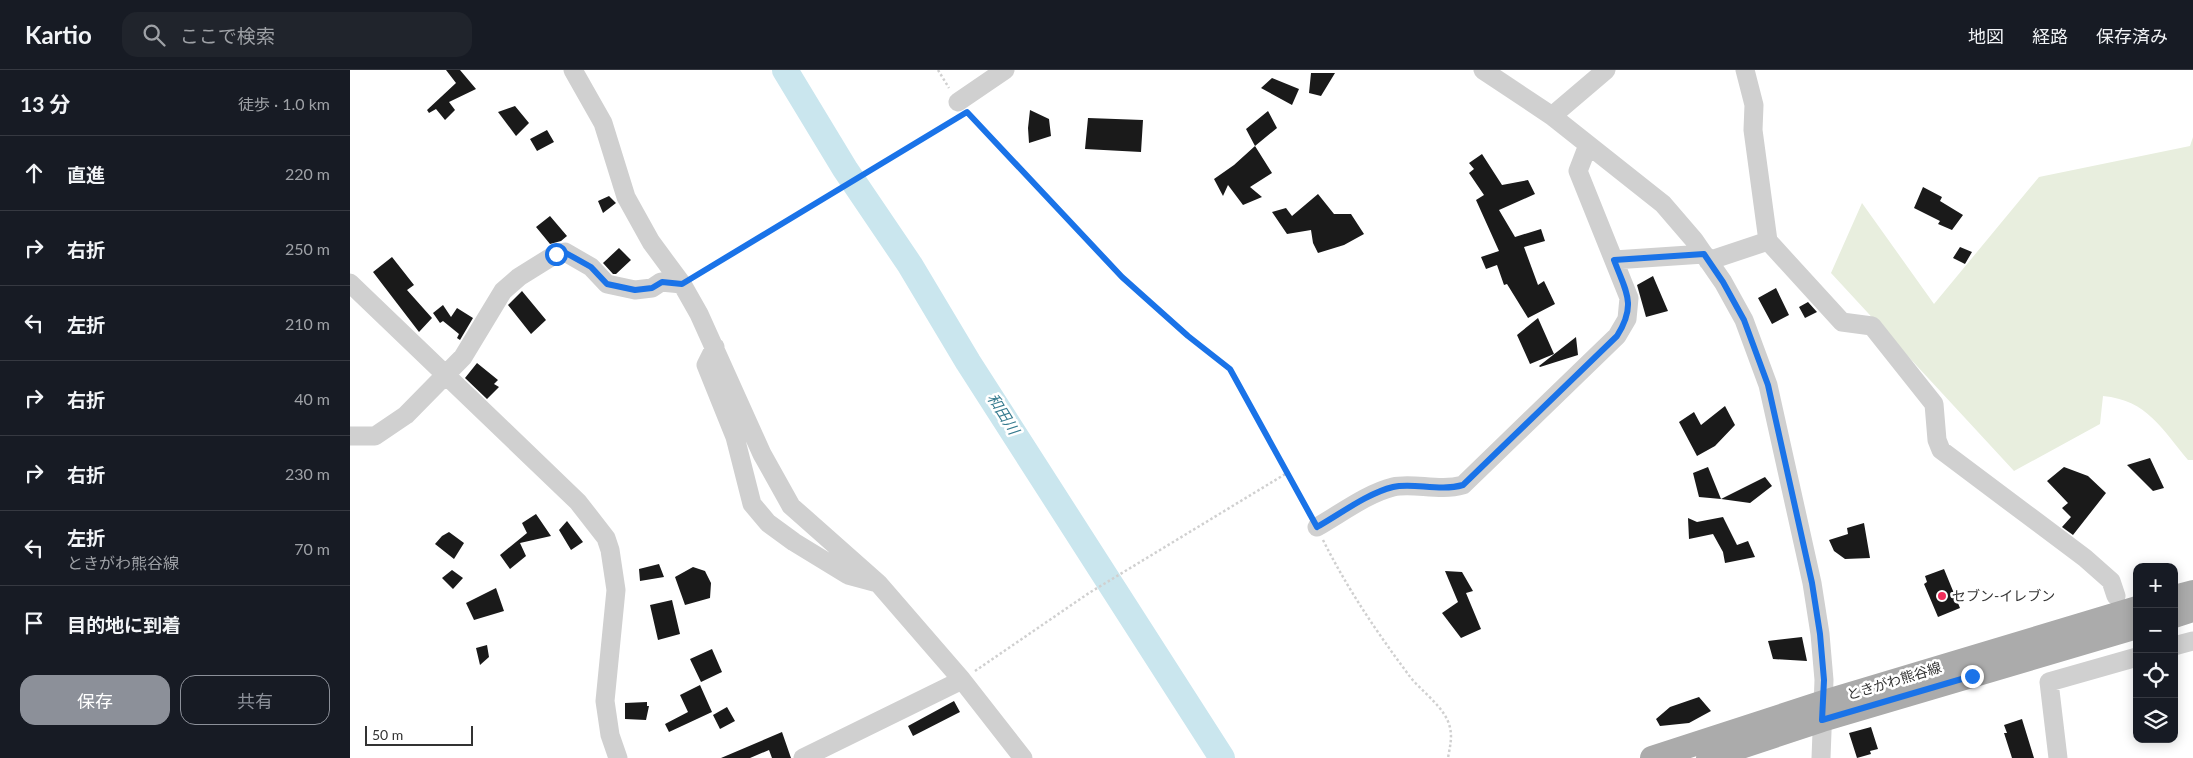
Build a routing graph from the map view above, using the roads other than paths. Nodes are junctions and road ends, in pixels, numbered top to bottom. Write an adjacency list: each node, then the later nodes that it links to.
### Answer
1 (573, 70): 13 (street)
2 (1005, 70): 6 (street)
3 (1483, 70): 7 (street)
4 (1606, 70): 7 (street)
5 (1745, 70): 9 (street)
6 (961, 111)
7 (1552, 116): 8 (street)
8 (1588, 145): 10 (street); 11 (street)
9 (1768, 241): 10 (street); 20 (street)
10 (1706, 258): 11 (street); 30 (street)
11 (1614, 260): 17 (street)
12 (350, 283): 15 (street)
13 (682, 284): 14 (street); 15 (street)
14 (715, 347): 18 (street); 18 (street)
15 (445, 374): 16 (street); 31 (street)
16 (350, 436)
17 (1317, 527)
18 (878, 584): 29 (street)
19 (2193, 592): 21 (main road)
20 (2116, 596)
21 (2178, 596)
22 (2133, 609): 30 (main road, ときがわ熊谷線)
23 (2193, 610): 24 (main road)
24 (2178, 615)
25 (2193, 641): 26 (street)
26 (2178, 645)
27 (2133, 646): 30 (main road, ときがわ熊谷線)
28 (2133, 647): 37 (street)
29 (962, 680): 32 (street); 33 (street)
30 (1823, 711): 34 (main road, ときがわ熊谷線); 35 (main road, ときがわ熊谷線); 36 (street)
31 (618, 758)
32 (803, 758)
33 (1023, 758)
34 (1652, 758)
35 (1708, 758)
36 (1821, 758)
37 (2058, 758)

